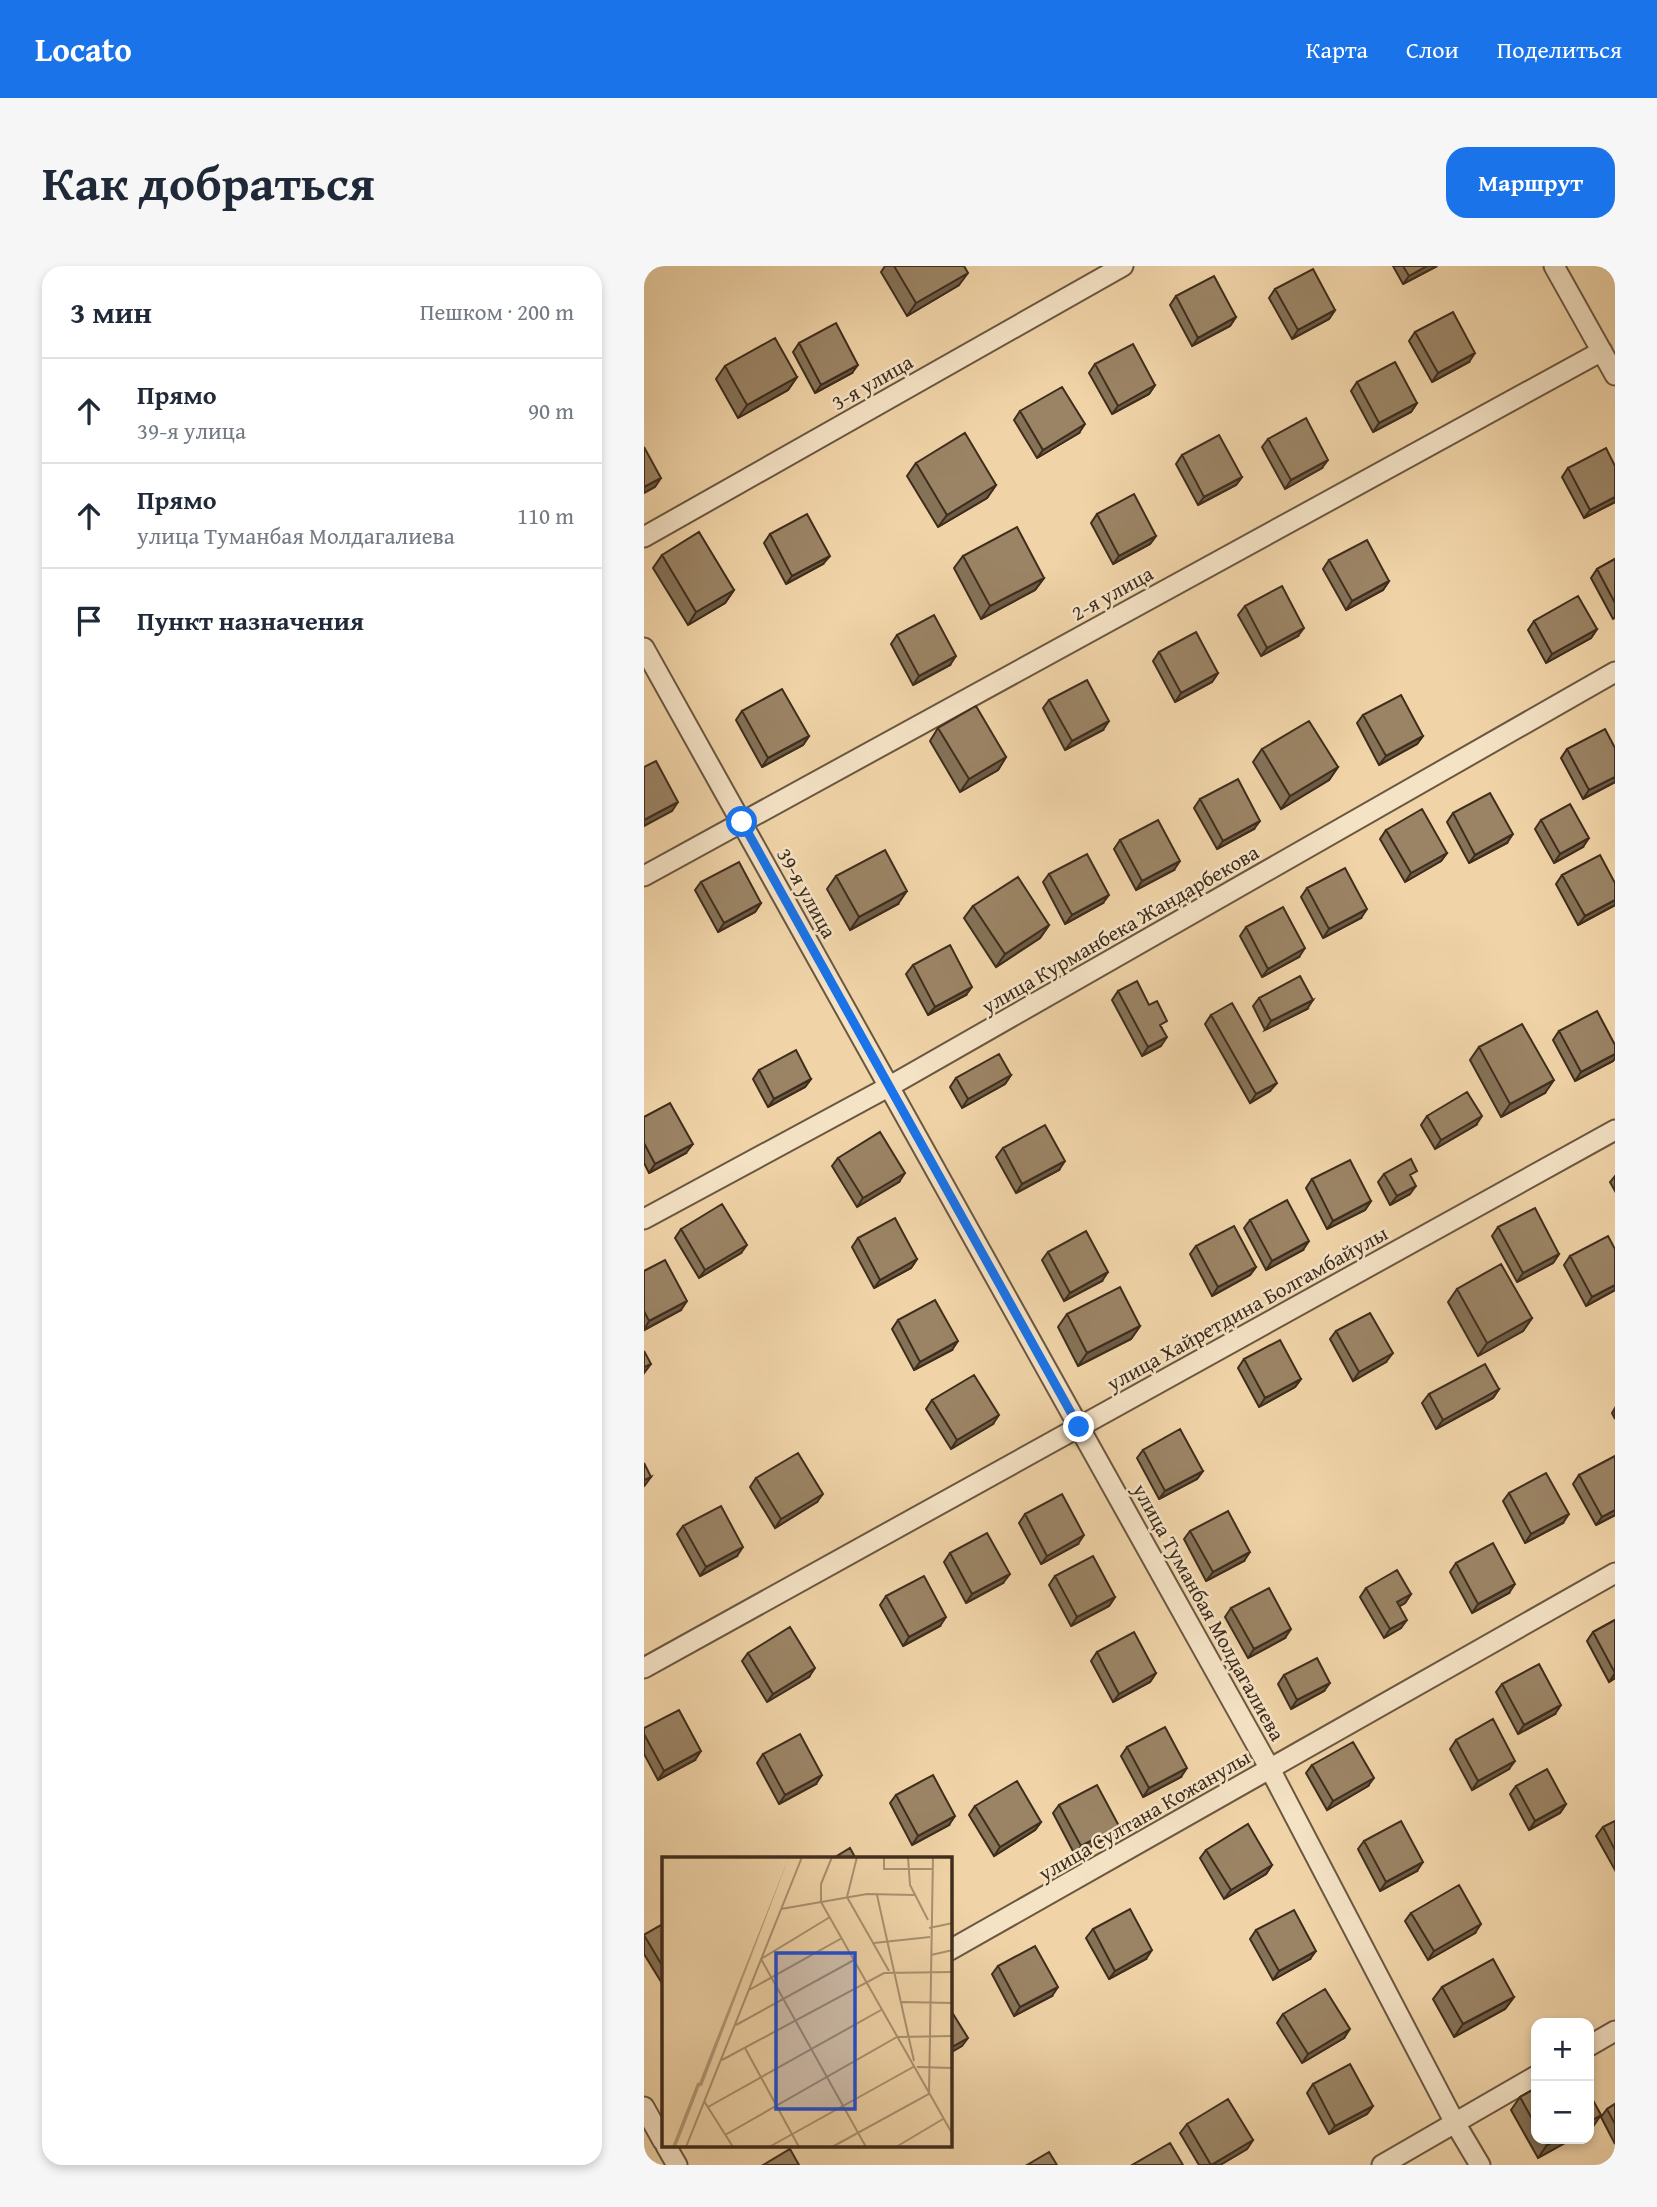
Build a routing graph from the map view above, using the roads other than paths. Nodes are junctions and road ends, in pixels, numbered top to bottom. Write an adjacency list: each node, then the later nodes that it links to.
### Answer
1 (1123, 266): 5 (street, 3-я улица)
2 (1554, 266): 3 (street)
3 (1602, 351): 4 (street); 8 (street, 2-я улица)
4 (1615, 375)
5 (644, 537)
6 (644, 648): 8 (street, 39-я улица)
7 (1615, 672): 10 (street, улица Курманбека Жандарбекова)
8 (742, 822): 9 (street, 2-я улица); 10 (street, 39-я улица)
9 (644, 876)
10 (890, 1086): 12 (street, улица Курманбека Жандарбекова); 13 (street, улица Туманбая Молдагалиева)
11 (1615, 1130): 13 (street, улица Хайретдина Болгамбайулы)
12 (644, 1219)
13 (1079, 1427): 15 (street, улица Хайретдина Болгамбайулы); 16 (street, улица Туманбая Молдагалиева)
14 (1615, 1573): 16 (street, улица Султана Кожанулы)
15 (644, 1668)
16 (1270, 1769): 17 (street, улица Султана Кожанулы); 22 (street, улица Туманбая Молдагалиева)
17 (952, 1950)
18 (1615, 2031): 19 (street)
19 (1594, 2043)
20 (1531, 2079): 22 (street)
21 (651, 2116): 23 (street)
22 (1455, 2123): 26 (street); 27 (street, улица Туманбая Молдагалиева)
23 (662, 2140)
24 (666, 2148): 25 (street)
25 (677, 2165)
26 (1382, 2165)
27 (1479, 2165)

